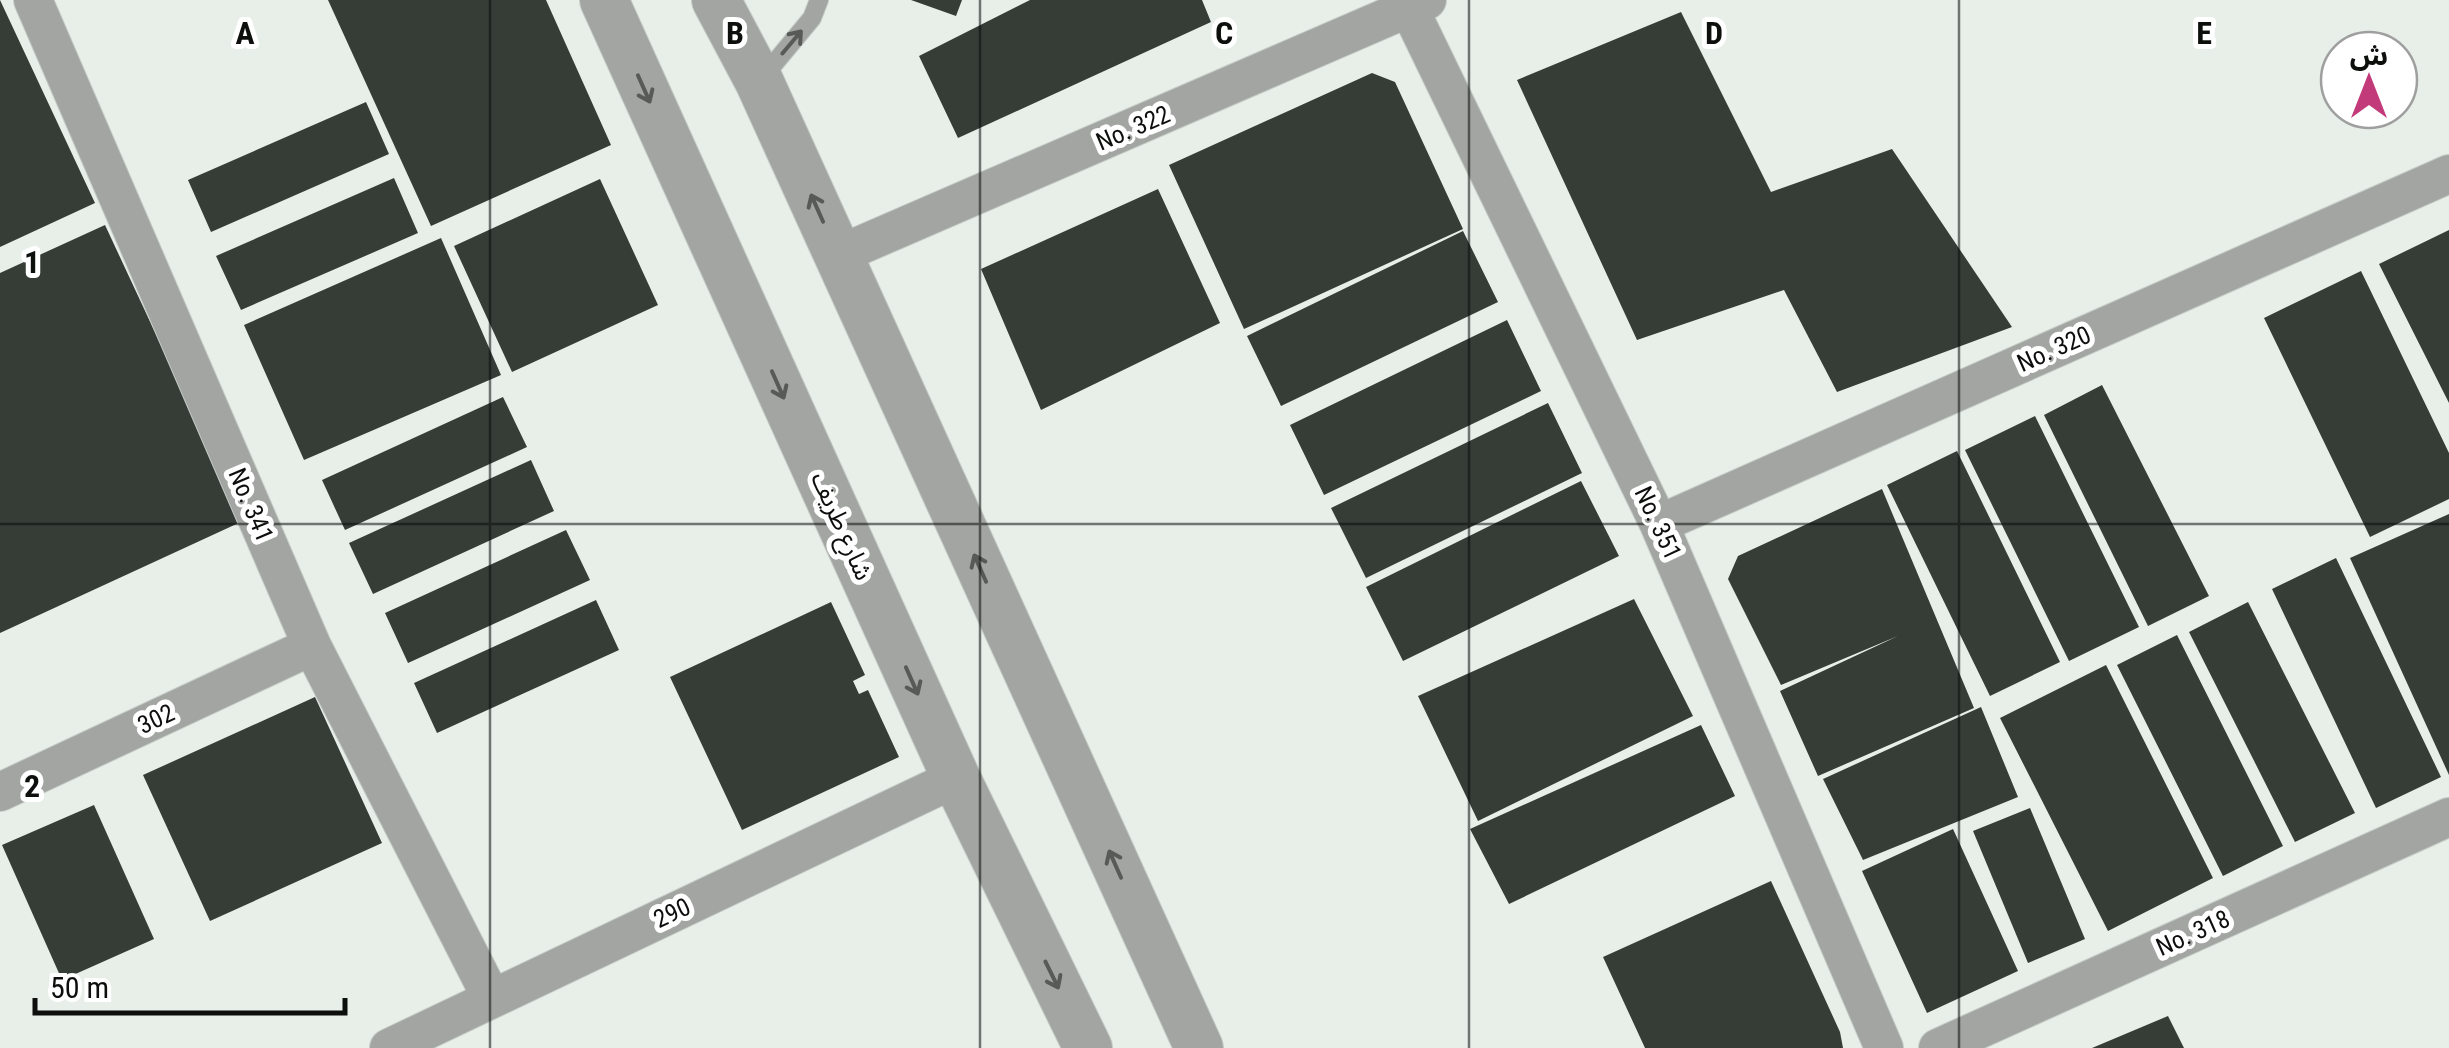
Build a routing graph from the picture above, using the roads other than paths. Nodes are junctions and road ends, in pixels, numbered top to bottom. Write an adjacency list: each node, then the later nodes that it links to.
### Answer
1 (33, 0): 10 (street, No. 341)
2 (604, 0): 11 (street, شارع طريف, one-way to 11)
3 (716, 0): 6 (street)
4 (819, 0): 6 (lane, one-way to 4)
5 (1418, 4): 8 (street, No. 322); 9 (street, No. 351)
6 (759, 81): 8 (street, one-way to 6)
7 (2449, 174): 9 (street, No. 320)
8 (838, 255): 17 (street, one-way to 8)
9 (1659, 524): 18 (street, No. 351)
10 (312, 646): 12 (street, 302); 14 (street, No. 341)
11 (956, 778): 14 (street, 290); 16 (street, شارع طريف, one-way to 16)
12 (0, 792)
13 (2449, 817): 19 (street, No. 318)
14 (492, 999): 15 (street, 290)
15 (389, 1048)
16 (1088, 1048)
17 (1199, 1048)
18 (1884, 1048)
19 (1938, 1048)

